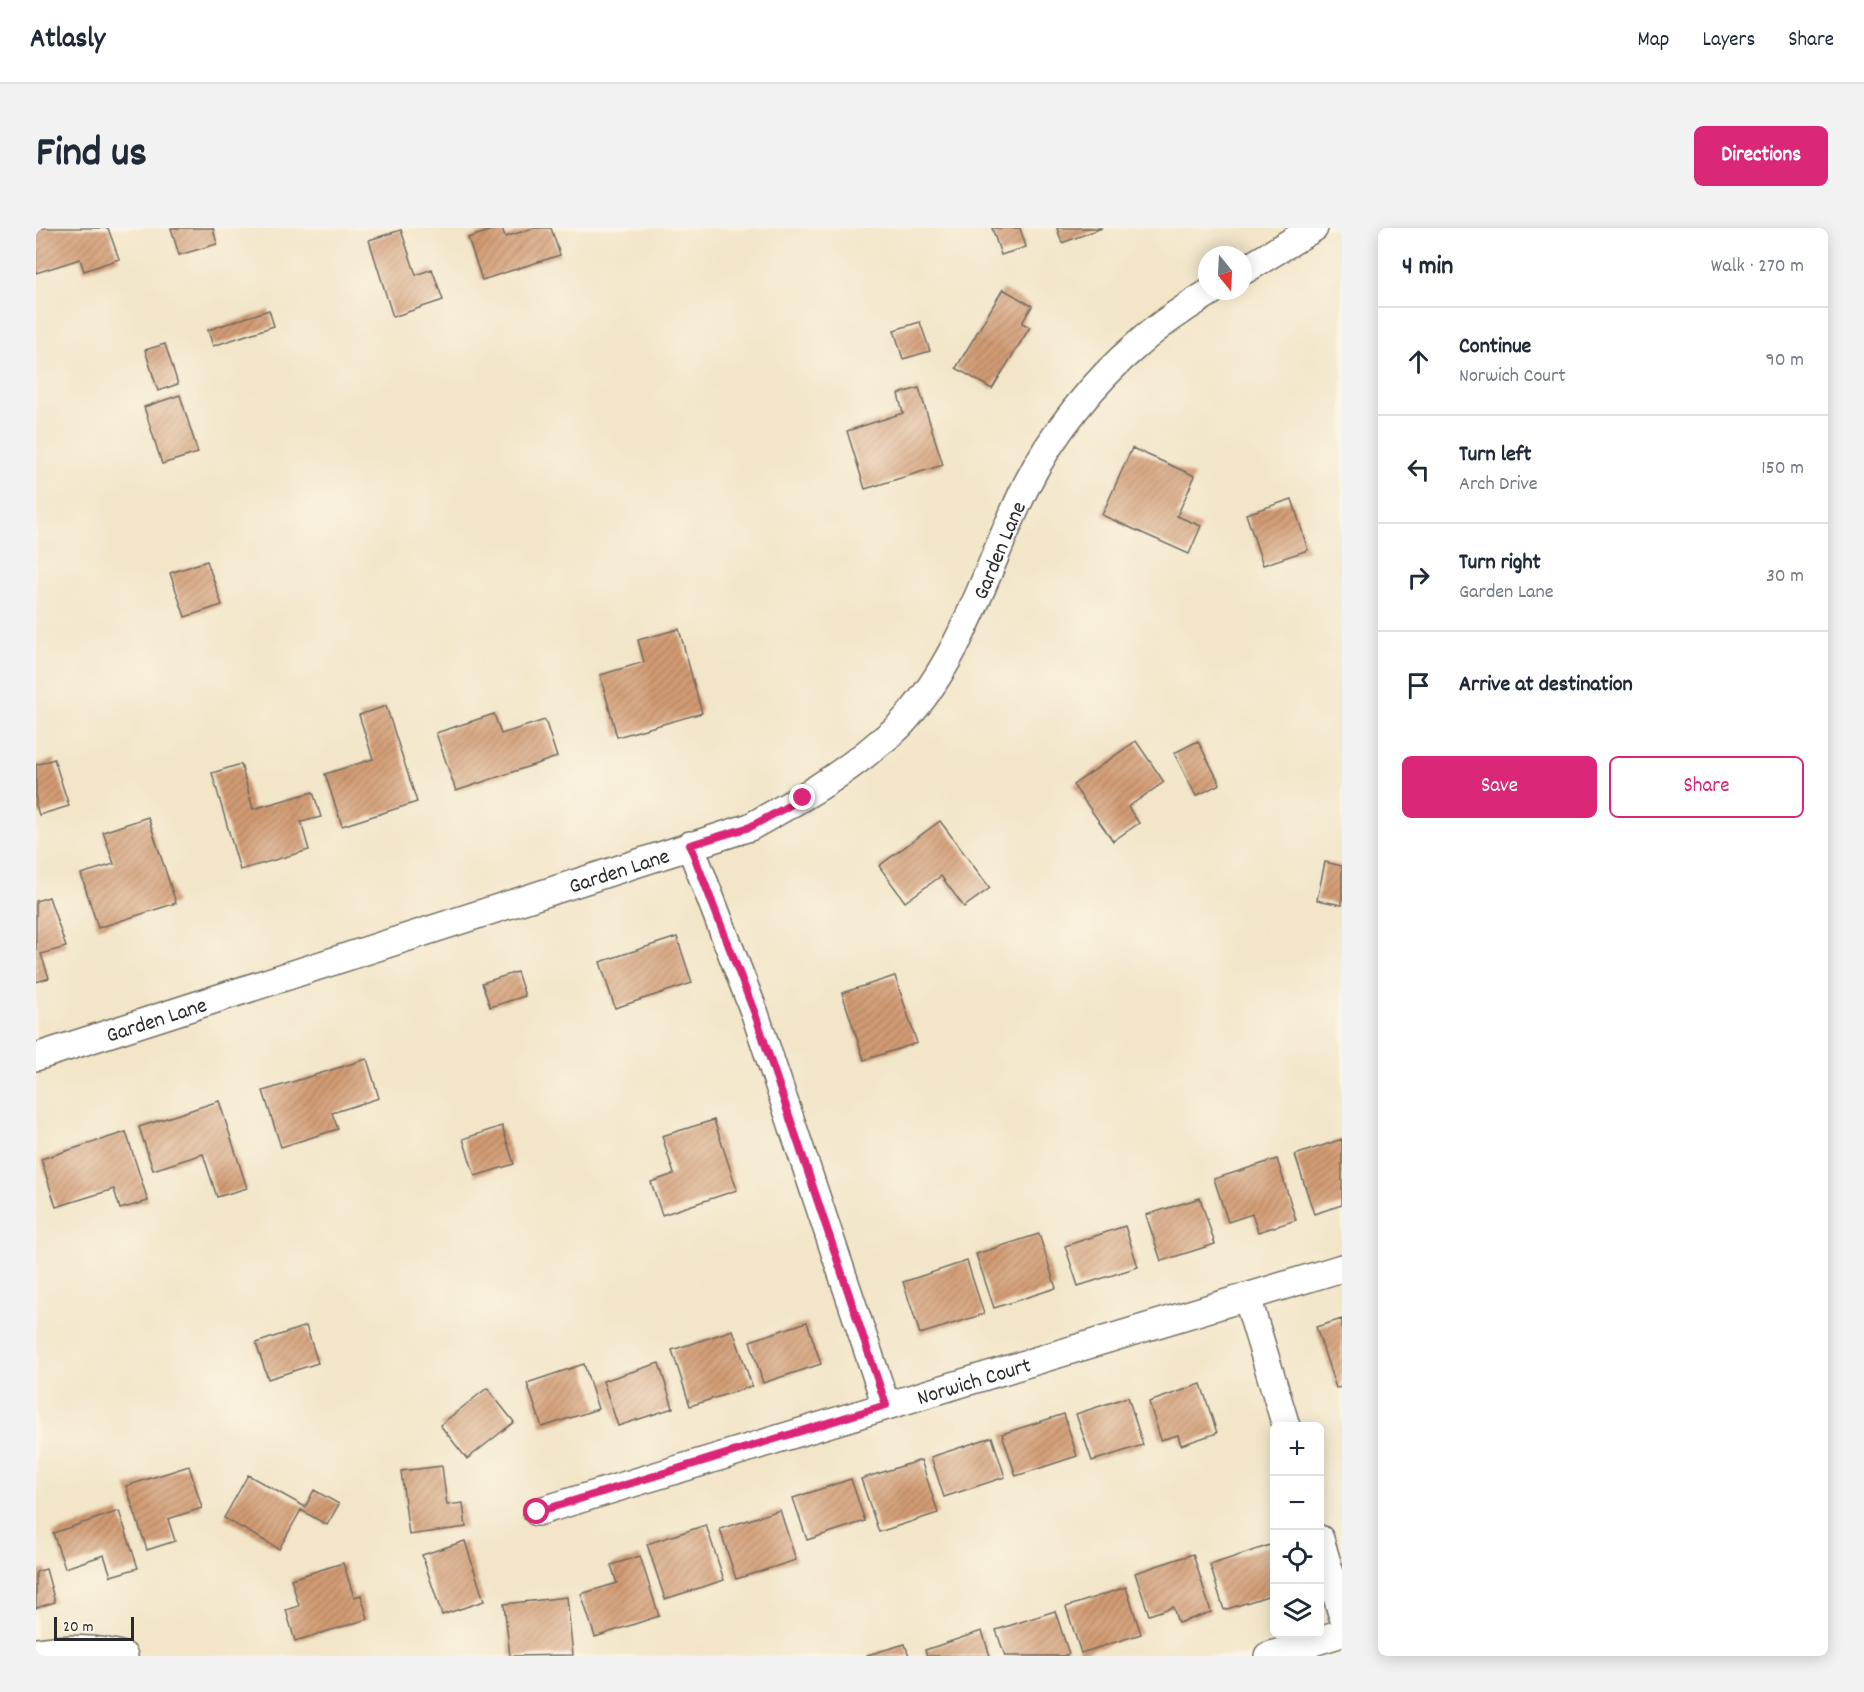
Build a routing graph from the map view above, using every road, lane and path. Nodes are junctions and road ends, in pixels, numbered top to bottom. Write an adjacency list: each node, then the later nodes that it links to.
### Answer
1 (1314, 228): 2 (street)
2 (1252, 266)
3 (1199, 300): 4 (street, Garden Lane)
4 (690, 845): 5 (street, Garden Lane); 8 (street)
5 (36, 1057)
6 (1342, 1268): 7 (street, Norwich Court)
7 (1247, 1297): 8 (street, Norwich Court); 9 (street)
8 (886, 1405): 10 (street, Norwich Court)
9 (1285, 1422)
10 (537, 1512)
11 (1324, 1553): 12 (street)
12 (1342, 1614)
13 (1342, 1633): 16 (street)
14 (36, 1652): 15 (street)
15 (124, 1656)
16 (1268, 1656)

